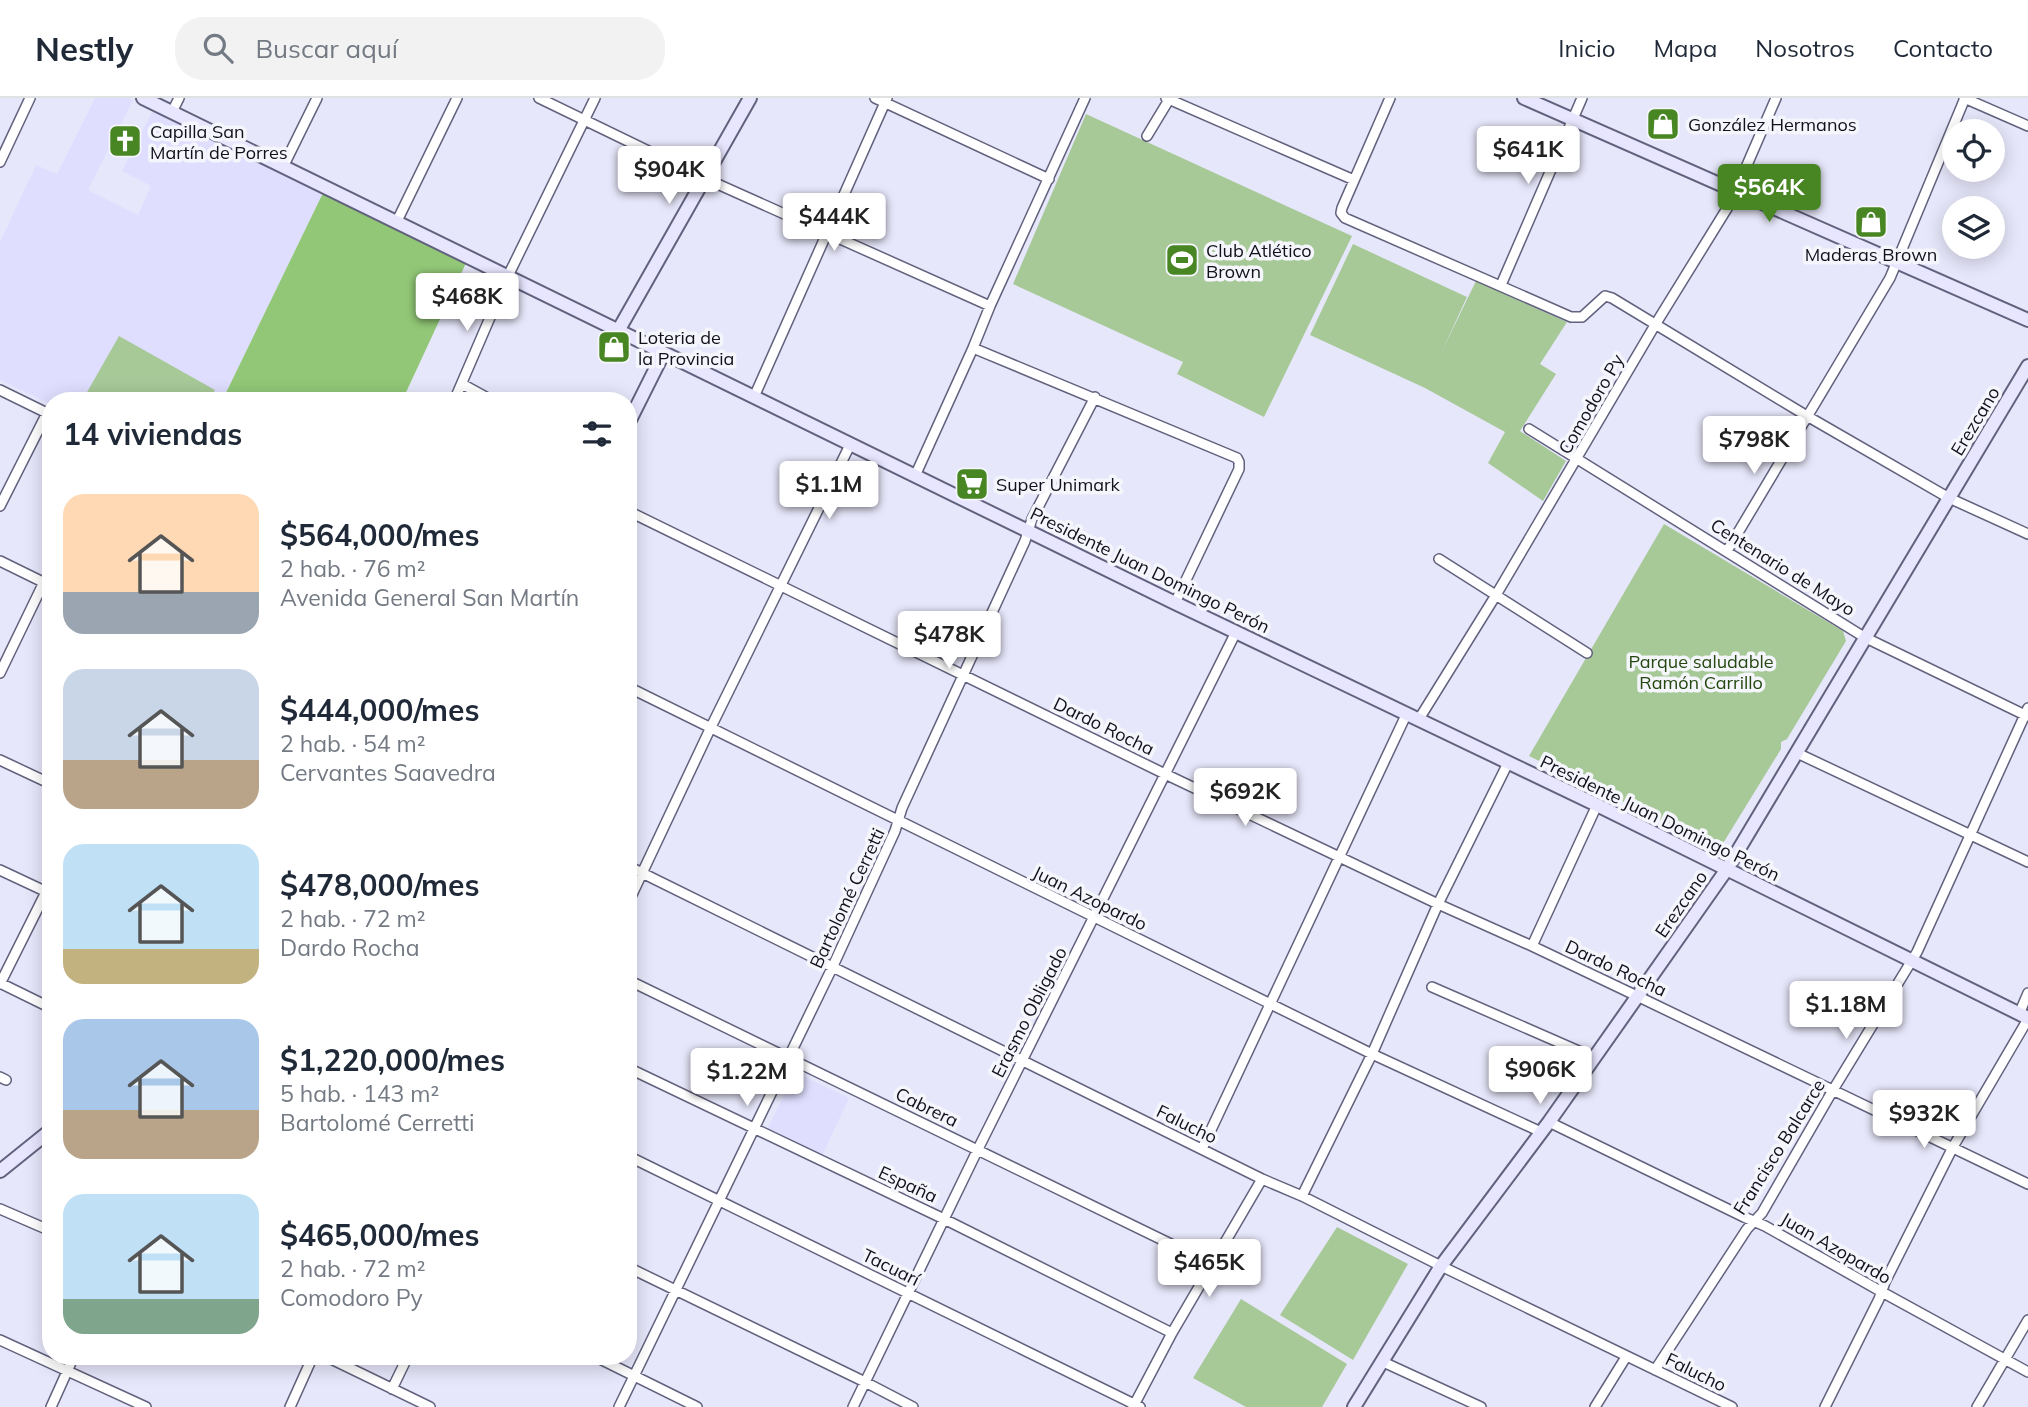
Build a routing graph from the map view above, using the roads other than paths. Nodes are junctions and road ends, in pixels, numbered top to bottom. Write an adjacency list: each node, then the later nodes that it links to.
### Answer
1 (30, 98): 23 (street)
2 (143, 98): 18 (street, Presidente Juan Domingo Perón)
3 (179, 98): 18 (street)
4 (317, 98): 24 (street)
5 (457, 98): 29 (street)
6 (539, 98): 19 (street)
7 (595, 98): 19 (street)
8 (750, 98): 25 (street)
9 (875, 98): 17 (street)
10 (1085, 98): 26 (street)
11 (1168, 98): 22 (street); 27 (street)
12 (1390, 98): 27 (street)
13 (1524, 98): 20 (street)
14 (1582, 98): 20 (street)
15 (1776, 98): 28 (street, Comodoro Py)
16 (1965, 98): 21 (street); 31 (street)
17 (886, 100): 26 (street); 30 (street)
18 (172, 112): 24 (street, Presidente Juan Domingo Perón)
19 (584, 120): 25 (street); 32 (street)
20 (1573, 121): 28 (street); 33 (street)
21 (2028, 126)
22 (1147, 136)
23 (0, 162)
24 (283, 167): 29 (street, Presidente Juan Domingo Perón)
25 (704, 178): 30 (street); 37 (street)
26 (1048, 179): 34 (street)
27 (1353, 180): 33 (street)
28 (1736, 191): 31 (street); 36 (street, Comodoro Py)
29 (396, 223): 32 (street, Presidente Juan Domingo Perón)
30 (826, 233): 34 (street); 45 (street)
31 (1897, 264): 35 (street); 49 (street)
32 (508, 278): 37 (street, Presidente Juan Domingo Perón); 41 (street)
33 (1501, 285): 36 (street)
34 (990, 306): 38 (street)
35 (2028, 320)
36 (1655, 325): 49 (street); 53 (street, Comodoro Py)
37 (618, 331): 39 (street, Presidente Juan Domingo Perón)
38 (974, 348): 46 (street); 54 (street)
39 (663, 354): 45 (street, Presidente Juan Domingo Perón); 47 (street)
40 (2028, 366): 55 (street, Erezcano)
41 (462, 384): 43 (street); 44 (street)
42 (0, 390): 48 (street)
43 (458, 392)
44 (477, 392)
45 (754, 397): 52 (street, Presidente Juan Domingo Perón)
46 (1095, 397): 58 (street, Bartolomé Cerretti); 67 (street)
47 (637, 406)
48 (42, 411)
49 (1807, 416): 55 (street); 60 (street)
50 (42, 427): 56 (street)
51 (1529, 429): 53 (street, Centenario de Mayo)
52 (850, 444): 54 (street, Presidente Juan Domingo Perón); 64 (street)
53 (1577, 458): 60 (street, Centenario de Mayo); 66 (street, Comodoro Py)
54 (915, 476): 58 (street, Presidente Juan Domingo Perón)
55 (1949, 498): 59 (street); 69 (street, Erezcano)
56 (0, 506)
57 (637, 515): 64 (street, Dardo Rocha)
58 (1028, 530): 67 (street, Presidente Juan Domingo Perón); 72 (street, Bartolomé Cerretti)
59 (2028, 534)
60 (1727, 551): 69 (street, Centenario de Mayo)
61 (1439, 559): 66 (street)
62 (0, 561): 63 (street)
63 (42, 581)
64 (782, 585): 72 (street, Dardo Rocha); 76 (street)
65 (42, 595): 71 (street)
66 (1496, 595): 70 (street); 75 (street, Comodoro Py)
67 (1175, 603): 68 (street, Presidente Juan Domingo Perón)
68 (1236, 632): 75 (street, Presidente Juan Domingo Perón); 80 (street, Erasmo Obligado)
69 (1864, 637): 74 (street, Centenario de Mayo); 77 (street, Erezcano)
70 (1587, 653)
71 (0, 673)
72 (964, 674): 80 (street, Dardo Rocha); 83 (street, Bartolomé Cerretti)
73 (637, 691): 76 (street, Juan Azopardo)
74 (2027, 713): 84 (street, Francisco Balcarce)
75 (1413, 716): 79 (street, Presidente Juan Domingo Perón); 85 (street, Comodoro Py)
76 (711, 727): 83 (street, Juan Azopardo); 90 (street)
77 (1797, 753): 84 (street); 87 (street, Erezcano)
78 (0, 760): 81 (street)
79 (1508, 763): 82 (street, Presidente Juan Domingo Perón); 94 (street)
80 (1165, 774): 85 (street, Dardo Rocha); 95 (street, Erasmo Obligado)
81 (42, 780)
82 (1597, 805): 87 (street, Presidente Juan Domingo Perón); 96 (street)
83 (899, 820): 95 (street, Juan Azopardo); 98 (street, Bartolomé Cerretti)
84 (1971, 835): 86 (street); 97 (street, Francisco Balcarce)
85 (1339, 856): 94 (street, Dardo Rocha); 104 (street, Comodoro Py)
86 (2028, 862)
87 (1727, 869): 97 (street, Presidente Juan Domingo Perón); 103 (street, Erezcano)
88 (0, 870): 92 (street)
89 (637, 870): 90 (street, Falucho)
90 (643, 873): 91 (street); 98 (street, Falucho)
91 (637, 885)
92 (42, 890)
93 (42, 904): 99 (street)
94 (1438, 904): 96 (street, Dardo Rocha); 107 (street)
95 (1094, 918): 104 (street, Juan Azopardo); 110 (street, Erasmo Obligado)
96 (1532, 946): 103 (street, Dardo Rocha)
97 (1912, 961): 106 (street, Presidente Juan Domingo Perón); 112 (street, Francisco Balcarce)
98 (834, 967): 108 (street, Bartolomé Cerretti); 110 (street, Falucho)
99 (0, 984): 105 (street)
100 (637, 984): 108 (street, Cabrera)
101 (1432, 987): 109 (street)
102 (2028, 993): 106 (street)
103 (1637, 996): 109 (street, Erezcano); 112 (street, Dardo Rocha)
104 (1269, 1002): 107 (street, Juan Azopardo); 118 (street, Comodoro Py)
105 (42, 1004)
106 (2025, 1017): 116 (street)
107 (1372, 1054): 113 (street, Juan Azopardo); 123 (street)
108 (789, 1058): 114 (street, Bartolomé Cerretti); 117 (street, Cabrera)
109 (1592, 1060): 113 (street, Erezcano)
110 (1023, 1062): 117 (street, Erasmo Obligado); 118 (street, Falucho)
111 (637, 1072): 114 (street, España)
112 (1833, 1090): 116 (street, Dardo Rocha); 127 (street, Francisco Balcarce)
113 (1545, 1127): 127 (street, Juan Azopardo); 130 (street, Erezcano)
114 (753, 1128): 124 (street, Bartolomé Cerretti); 126 (street, España)
115 (42, 1137): 120 (street)
116 (1954, 1147): 122 (street, Dardo Rocha); 134 (street)
117 (978, 1149): 126 (street, Erasmo Obligado); 129 (street, Cabrera)
118 (1202, 1149): 121 (street, Falucho)
119 (637, 1160): 124 (street, Tacuarí)
120 (0, 1171)
121 (1262, 1178): 123 (street, Falucho); 129 (street)
122 (2028, 1184)
123 (1302, 1196): 130 (street, Falucho)
124 (718, 1201): 132 (street, Bartolomé Cerretti); 133 (street, Tacuarí)
125 (0, 1209): 128 (street)
126 (944, 1219): 133 (street, Erasmo Obligado); 136 (street, España)
127 (1754, 1222): 134 (street, Juan Azopardo); 148 (street, Francisco Balcarce)
128 (42, 1227)
129 (1212, 1264): 136 (street)
130 (1441, 1266): 138 (street, Falucho); 141 (street, Erezcano)
131 (637, 1270): 132 (street)
132 (675, 1289): 151 (street, Bartolomé Cerretti); 152 (street)
133 (909, 1293): 152 (street, Erasmo Obligado); 154 (street, Tacuarí)
134 (1882, 1293): 140 (street, Juan Azopardo); 167 (street)
135 (2028, 1320): 140 (street)
136 (1172, 1333): 154 (street)
137 (0, 1340): 139 (street)
138 (1626, 1357): 148 (street, Falucho); 165 (street)
139 (42, 1359)
140 (2005, 1360): 150 (street, Juan Azopardo); 168 (street)
141 (1381, 1361): 163 (street, Erezcano); 164 (street)
142 (55, 1365): 149 (street)
143 (70, 1365): 149 (street)
144 (309, 1365): 157 (street)
145 (343, 1365): 153 (street)
146 (404, 1365): 153 (street)
147 (612, 1365): 151 (street)
148 (1655, 1370): 166 (street, Falucho)
149 (68, 1371): 155 (street); 156 (street)
150 (2028, 1372)
151 (634, 1376): 159 (street, Bartolomé Cerretti); 160 (street)
152 (865, 1382): 161 (street, Erasmo Obligado); 162 (street)
153 (392, 1389): 158 (street)
154 (1136, 1406)
155 (51, 1407)
156 (146, 1407)
157 (290, 1407)
158 (430, 1407)
159 (619, 1407)
160 (697, 1407)
161 (853, 1407)
162 (913, 1407)
163 (1354, 1407)
164 (1481, 1407)
165 (1595, 1407)
166 (1732, 1407)
167 (1825, 1407)
168 (1977, 1407)

